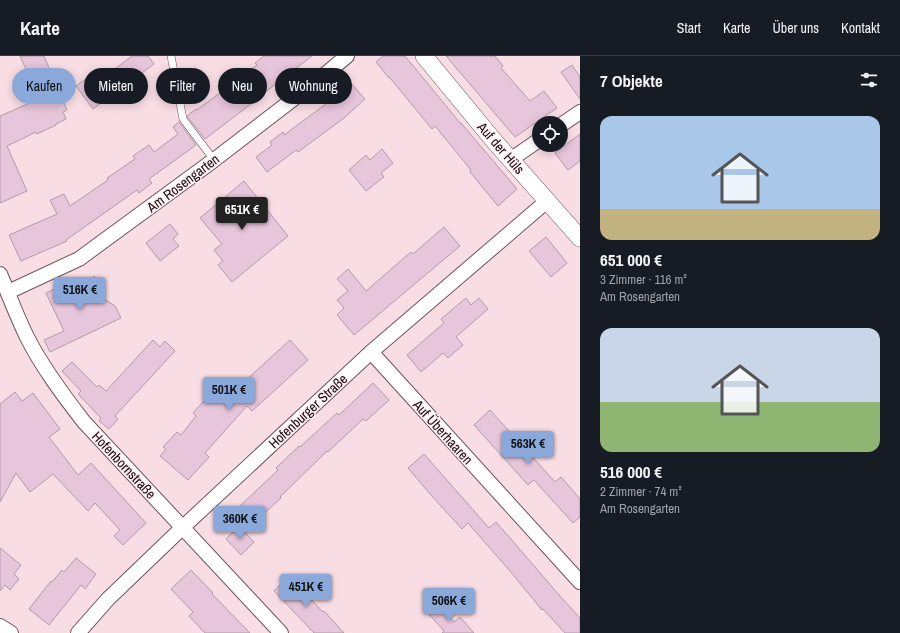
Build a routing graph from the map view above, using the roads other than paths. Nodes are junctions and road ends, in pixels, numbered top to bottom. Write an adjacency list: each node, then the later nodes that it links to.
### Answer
1 (171, 56): 7 (lane)
2 (348, 56): 7 (street, Am Rosengarten)
3 (424, 56): 8 (street, Auf der Hüls)
4 (580, 112): 5 (street)
5 (568, 120)
6 (532, 145): 8 (street)
7 (214, 160): 12 (street, Am Rosengarten)
8 (510, 160): 9 (street, Auf der Hüls)
9 (548, 201): 10 (street, Auf der Hüls); 13 (street, Hofenburger Straße)
10 (580, 238)
11 (0, 274): 12 (street, Hofenbornstraße)
12 (8, 292): 14 (street, Hofenbornstraße)
13 (371, 352): 14 (street, Hofenburger Straße); 15 (street, Auf Überhaaren)
14 (182, 528): 18 (street, Hofenburger Straße); 19 (street, Hofenbornstraße)
15 (580, 582)
16 (0, 626): 17 (street)
17 (11, 633)
18 (78, 633)
19 (281, 633)

